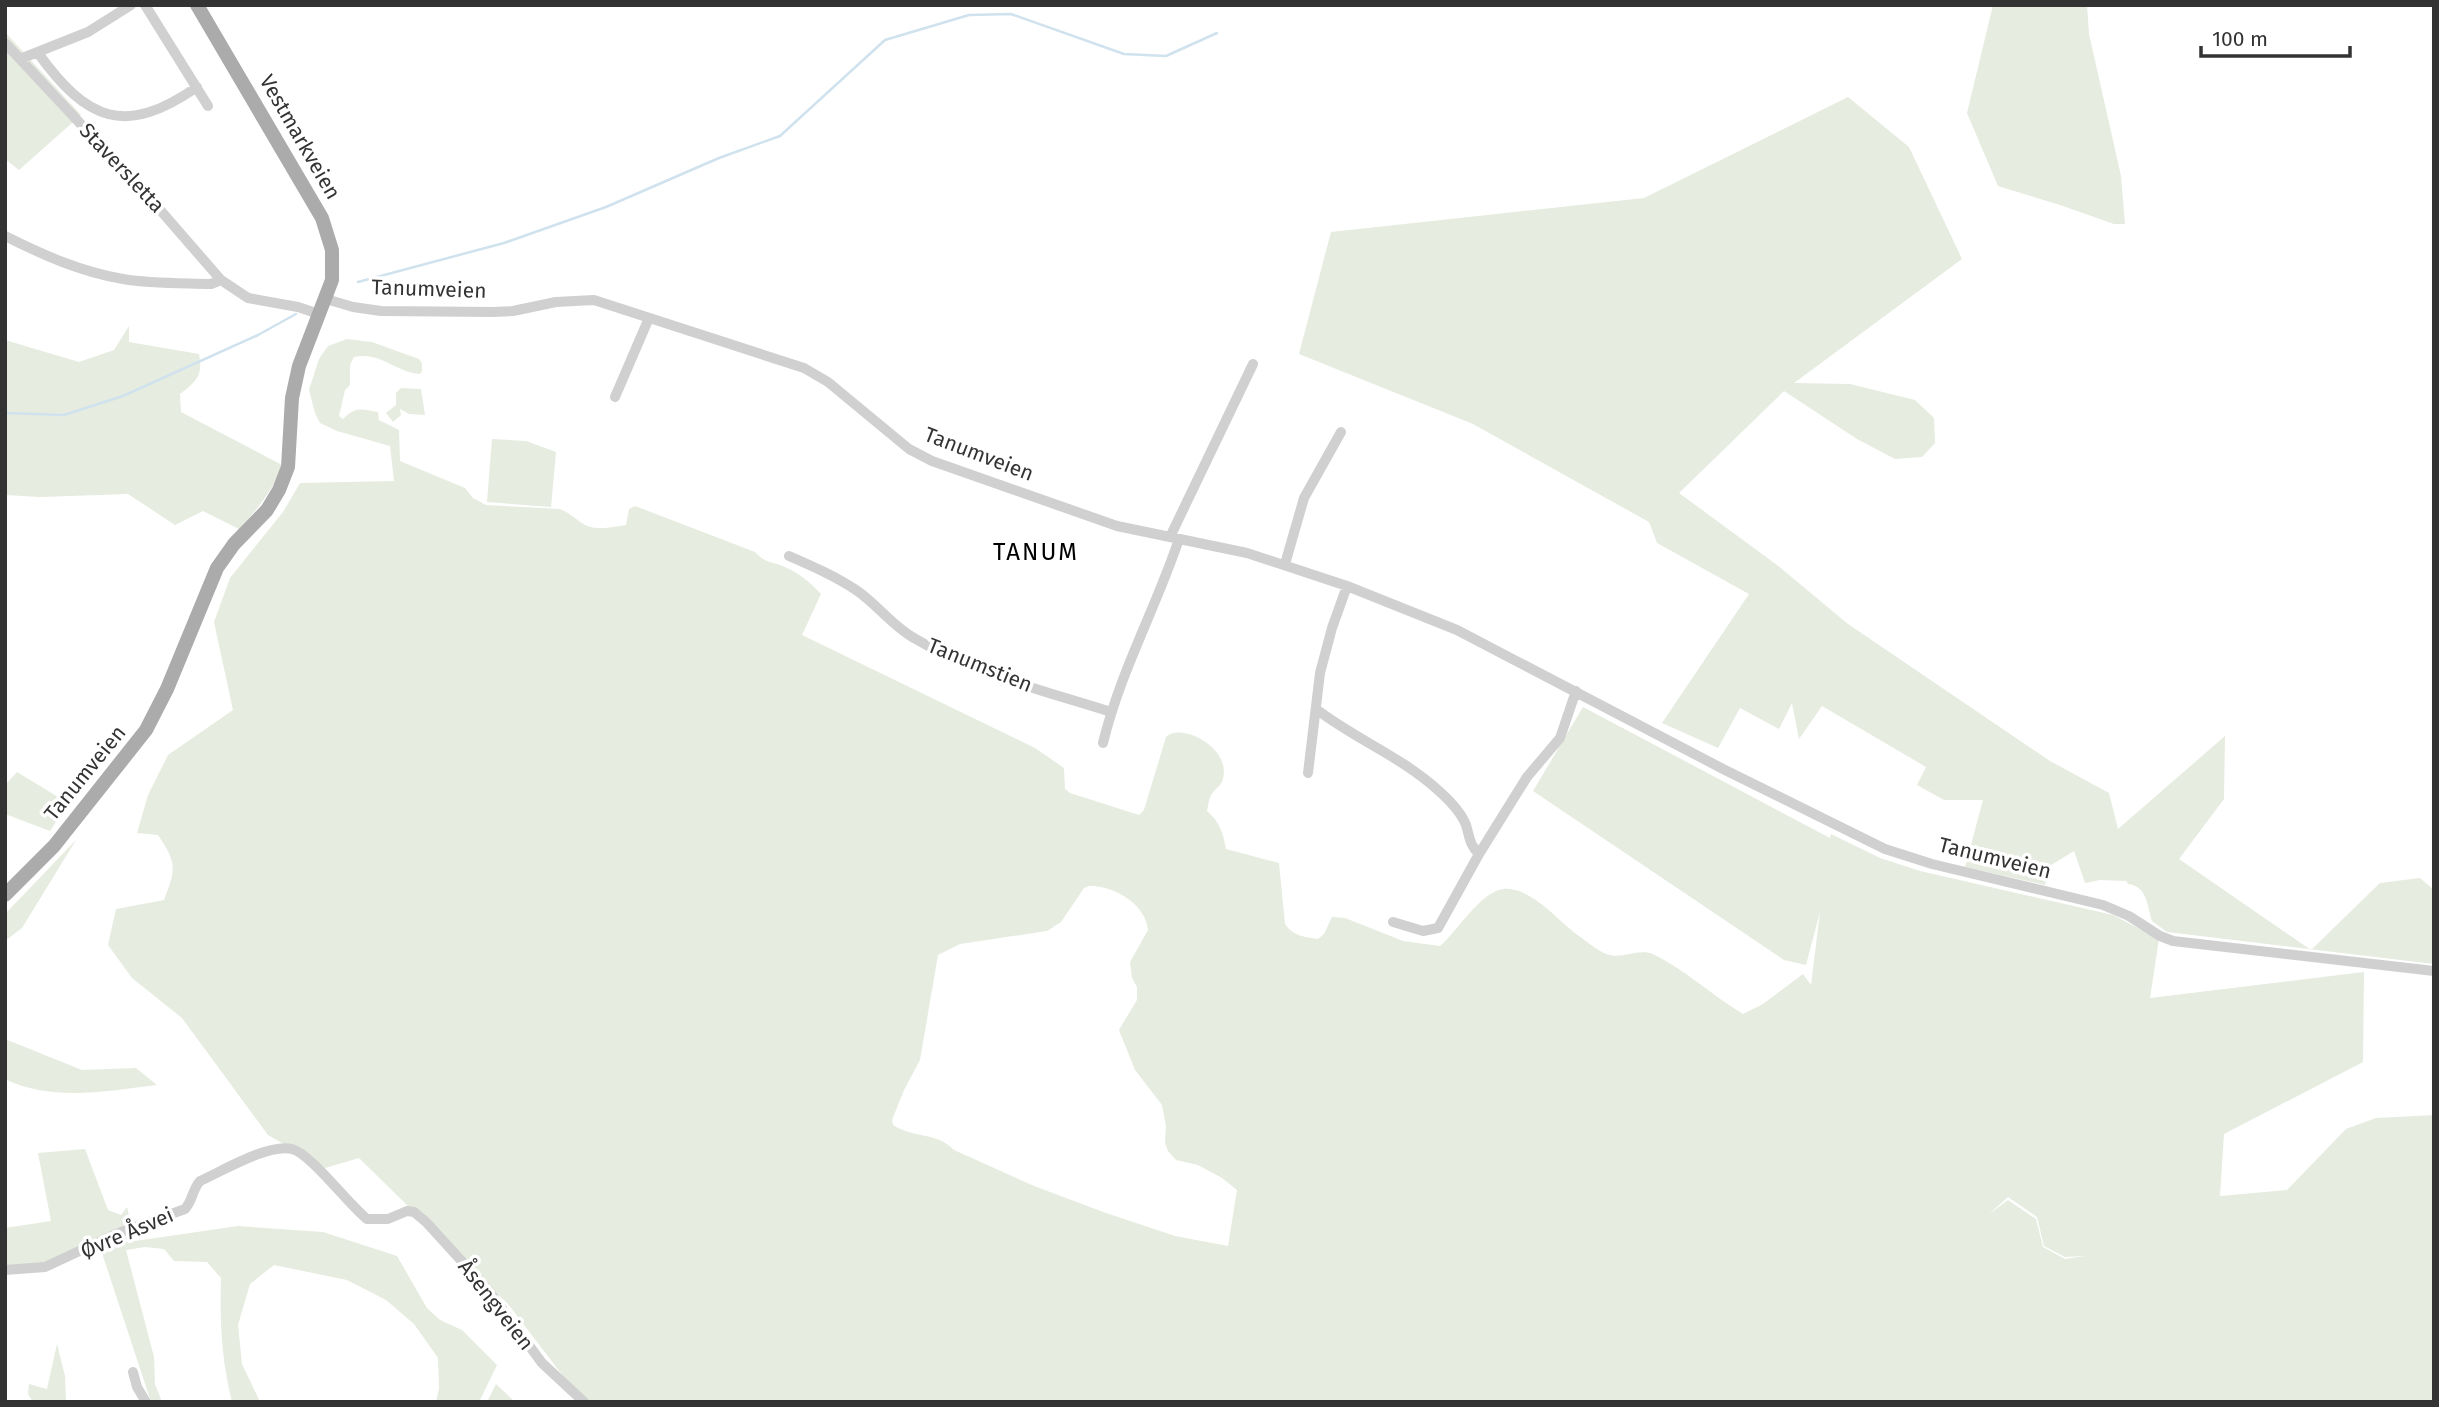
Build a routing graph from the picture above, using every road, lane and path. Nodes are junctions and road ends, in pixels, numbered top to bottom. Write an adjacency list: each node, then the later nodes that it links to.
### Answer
1 (131, 5): 5 (street)
2 (145, 5): 7 (street)
3 (197, 5): 11 (main road, Vestmarkveien)
4 (5, 43): 6 (street, Staversletta)
5 (38, 53): 6 (street); 7 (street, Staversletta)
6 (20, 59): 10 (street, Staversletta)
7 (197, 87): 8 (street)
8 (208, 106)
9 (5, 236): 10 (street)
10 (221, 280): 12 (street, Staversletta)
11 (326, 299): 12 (main road, Tanumveien); 13 (street, Tanumveien)
12 (319, 314): 27 (main road, Tanumveien)
13 (649, 318): 15 (street); 17 (street, Tanumveien)
14 (1253, 364): 17 (street)
15 (615, 397)
16 (1341, 432): 19 (street)
17 (1175, 538): 19 (street, Tanumveien); 23 (street)
18 (789, 556): 23 (street, Tanumstien)
19 (1285, 564): 20 (street, Tanumveien)
20 (1347, 586): 21 (street, Tanumveien); 22 (street)
21 (1576, 691): 26 (street); 29 (street, Tanumveien)
22 (1316, 709): 25 (street); 26 (street)
23 (1111, 712): 24 (street)
24 (1104, 743)
25 (1308, 772)
26 (1479, 854): 28 (street)
27 (5, 895)
28 (1393, 922)
29 (2434, 971)
30 (407, 1211): 31 (street, Øvre Åsvei); 34 (street, Åsengveien)
31 (5, 1270)
32 (134, 1372): 33 (street)
33 (146, 1402)
34 (584, 1402)

